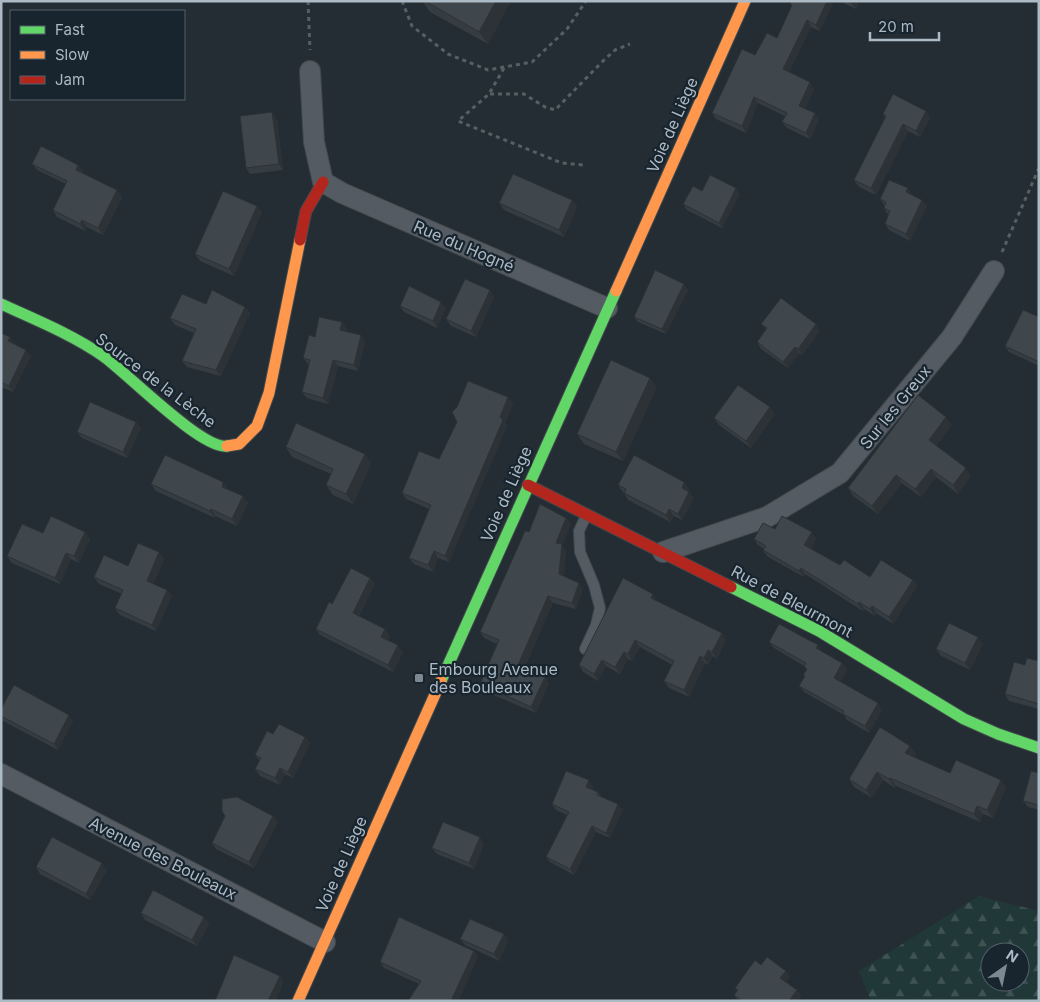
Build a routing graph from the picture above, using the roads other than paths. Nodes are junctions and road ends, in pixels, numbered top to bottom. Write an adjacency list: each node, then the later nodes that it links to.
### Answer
1 (745, 1): 6 (street, Voie de Liège)
2 (310, 71): 3 (street)
3 (323, 182): 5 (street, Source de la Lèche); 6 (street, Rue du Hogné)
4 (994, 271): 9 (street, Sur les Greux)
5 (1, 304)
6 (607, 308): 7 (street, Voie de Liège)
7 (528, 485): 8 (street, Rue de Bleurmont); 13 (street, Voie de Liège)
8 (587, 515): 9 (street, Rue de Bleurmont); 10 (lane)
9 (663, 552): 11 (street, Rue de Bleurmont)
10 (585, 649)
11 (1039, 748)
12 (1, 774): 13 (street, Avenue des Bouleaux)
13 (325, 942): 14 (street, Voie de Liège)
14 (298, 1001)

